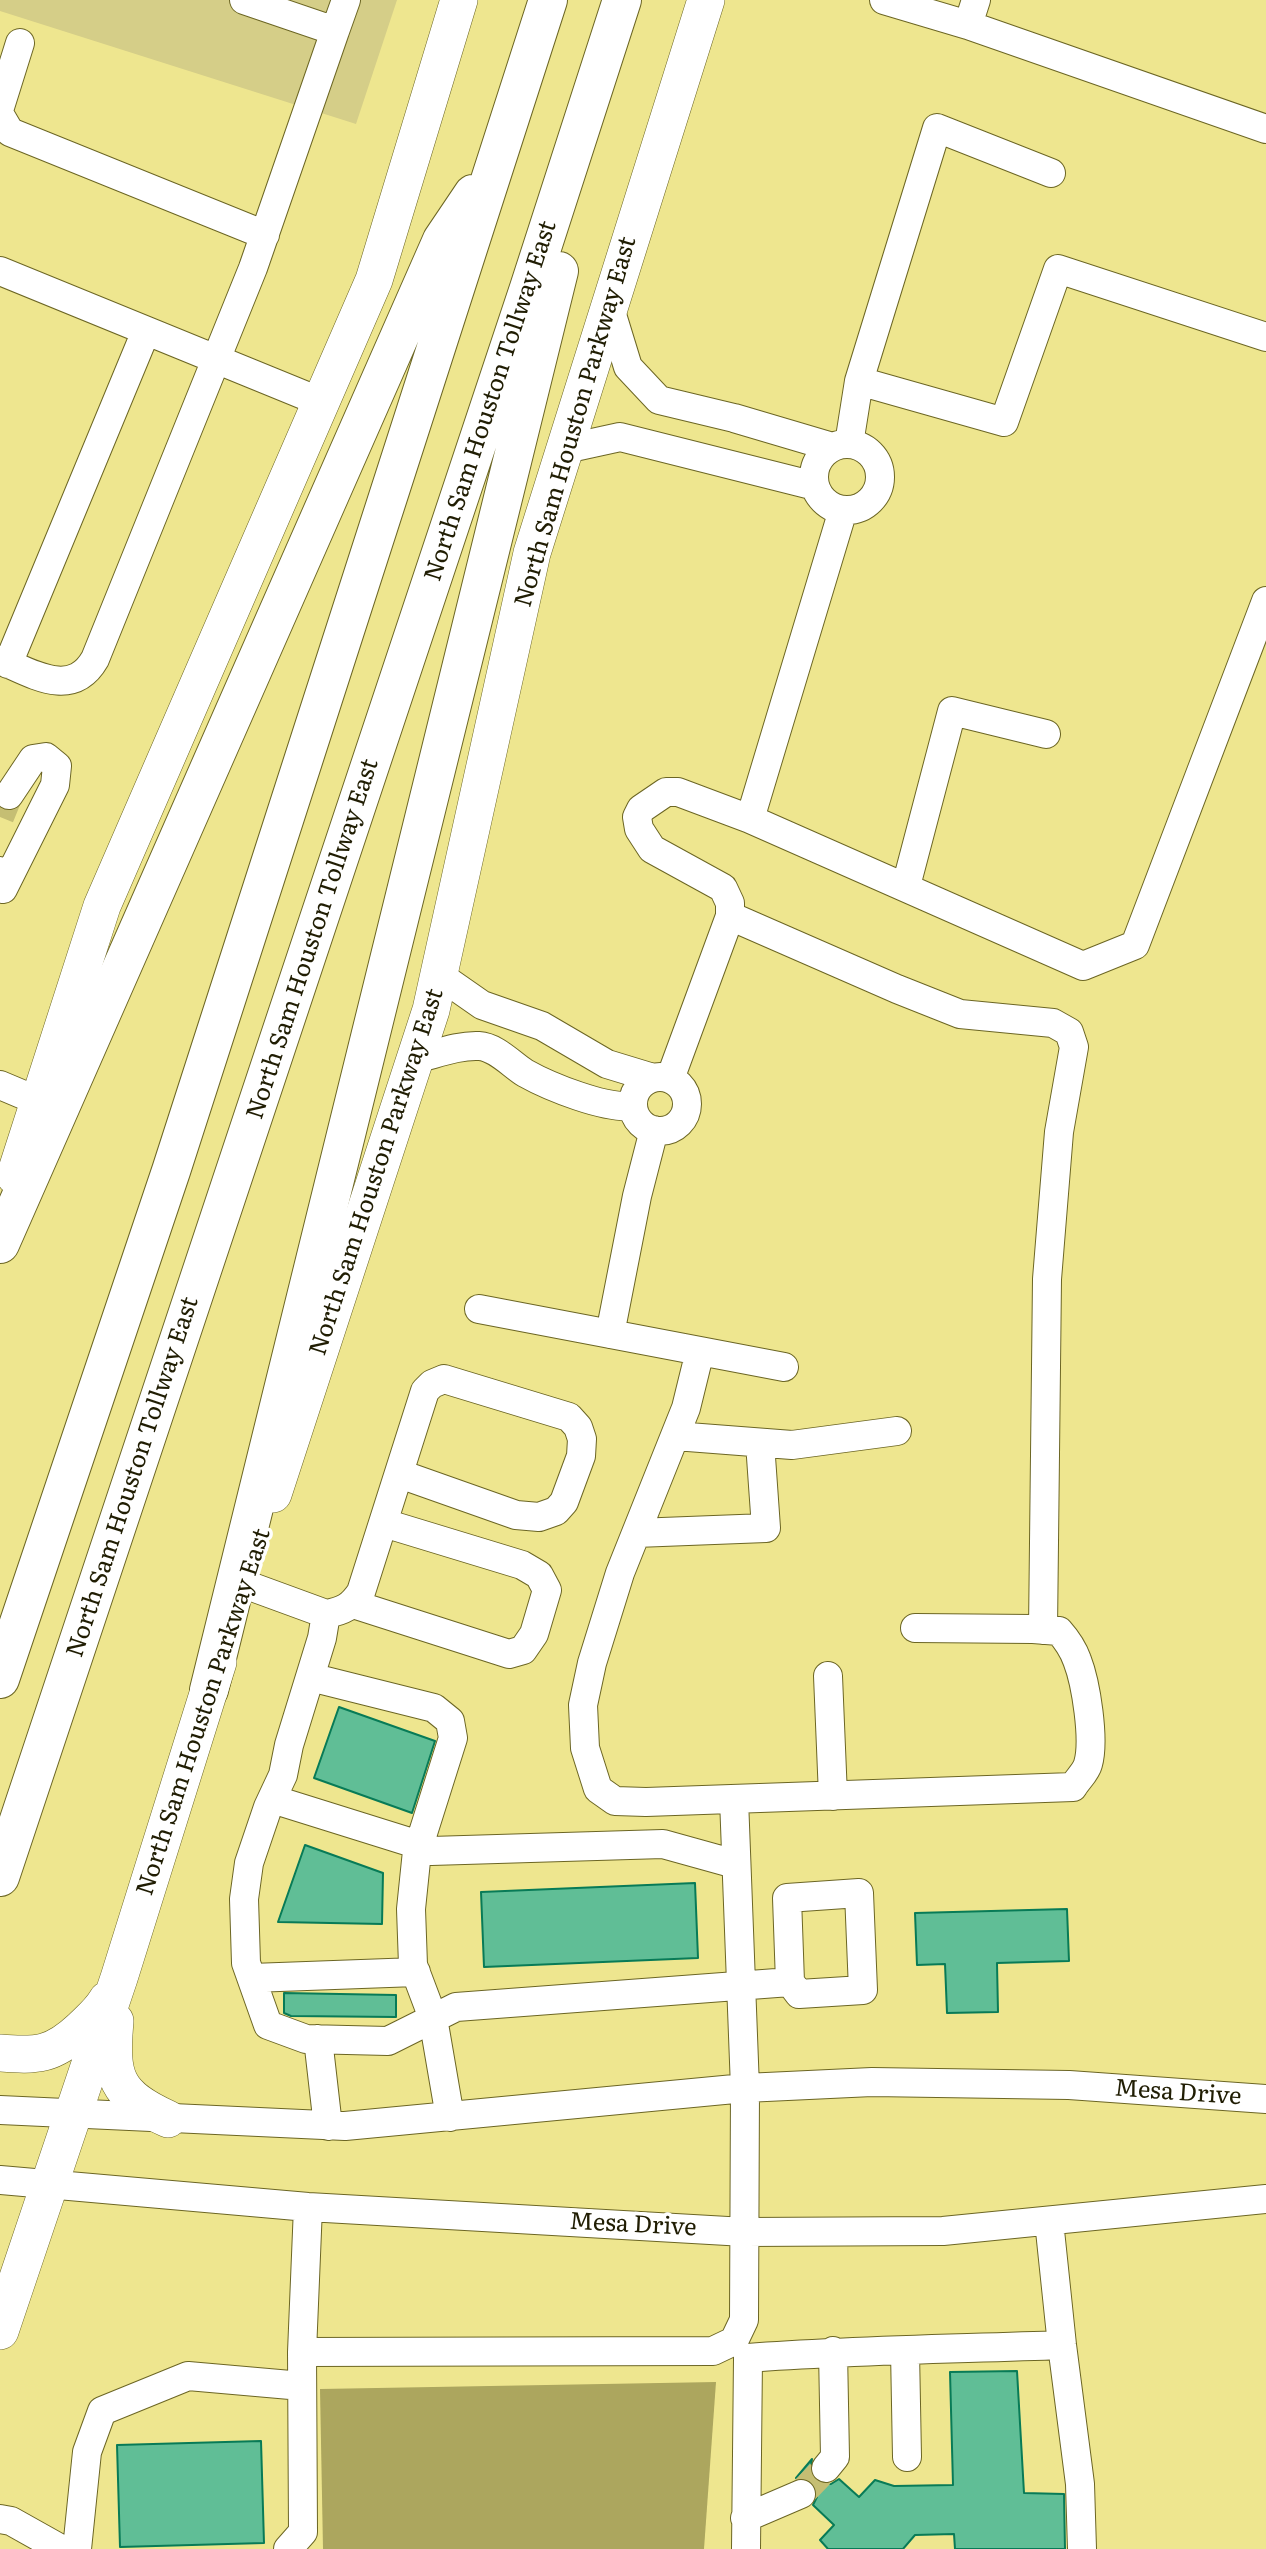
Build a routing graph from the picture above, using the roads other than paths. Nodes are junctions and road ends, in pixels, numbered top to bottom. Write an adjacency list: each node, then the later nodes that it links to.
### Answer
1 (244, 0): 9 (street)
2 (346, 0): 9 (street)
3 (458, 0): 23 (main road)
4 (548, 0): 14 (highway)
5 (624, 0): 65 (highway); 71 (highway, North Sam Houston Tollway East)
6 (706, 0): 18 (main road, North Sam Houston Parkway East)
7 (884, 0): 8 (street)
8 (972, 12): 13 (street)
9 (335, 31): 16 (street)
10 (20, 43): 11 (street)
11 (0, 107)
12 (0, 115): 16 (street)
13 (1266, 129)
14 (498, 158): 42 (highway); 64 (highway)
15 (1051, 173): 22 (street)
16 (265, 235): 21 (street)
17 (0, 271): 19 (street)
18 (609, 305): 24 (street); 26 (main road, North Sam Houston Parkway East)
19 (146, 331): 21 (street); 31 (street)
20 (1266, 337): 22 (street)
21 (218, 360): 23 (street); 31 (street)
22 (859, 381): 25 (street)
23 (321, 402): 42 (main road)
24 (734, 418): 25 (street); 27 (street)
25 (840, 445): 28 (street); 29 (street)
26 (565, 449): 27 (street); 38 (main road, North Sam Houston Parkway East)
27 (721, 463): 28 (street)
28 (815, 486): 29 (street)
29 (843, 510): 34 (street)
30 (1266, 601): 36 (street)
31 (4, 662)
32 (1046, 734): 36 (street)
33 (9, 795): 35 (street)
34 (750, 819): 36 (street); 37 (street)
35 (1, 886)
36 (906, 886)
37 (730, 916): 40 (street); 61 (street)
38 (439, 975): 39 (main road, North Sam Houston Parkway East); 40 (street)
39 (415, 1059): 43 (street); 57 (main road, North Sam Houston Parkway East)
40 (661, 1078): 43 (street); 44 (street)
41 (0, 1085): 42 (street)
42 (49, 1105): 45 (main road); 46 (highway)
43 (633, 1106): 44 (street)
44 (654, 1130): 48 (street)
45 (0, 1223)
46 (0, 1244)
47 (479, 1309): 48 (street)
48 (610, 1334): 49 (street)
49 (701, 1351): 50 (street); 52 (street)
50 (784, 1367)
51 (897, 1431): 53 (street)
52 (675, 1436): 53 (street); 56 (street)
53 (760, 1443): 56 (street)
54 (400, 1474): 54 (street); 55 (street)
55 (384, 1523): 58 (street); 58 (street)
56 (636, 1533): 67 (street)
57 (244, 1584): 59 (street); 65 (main road, North Sam Houston Parkway East)
58 (353, 1604): 59 (street)
59 (326, 1614): 62 (street)
60 (915, 1628): 61 (street)
61 (1043, 1630): 66 (street)
62 (310, 1676): 68 (street); 69 (street)
63 (828, 1676): 66 (street)
64 (0, 1679)
65 (209, 1690): 73 (main road, North Sam Houston Parkway East)
66 (833, 1796): 67 (street)
67 (734, 1799): 70 (street)
68 (272, 1800): 69 (street); 74 (street)
69 (416, 1844): 70 (street); 72 (street)
70 (735, 1864): 76 (street)
71 (0, 1877)
72 (416, 1972): 74 (street); 77 (street)
73 (119, 1978): 79 (main road); 83 (main road, North Sam Houston Parkway East); 85 (main road)
74 (252, 1978): 78 (street)
75 (790, 1983): 76 (street)
76 (741, 1986): 77 (street); 80 (street)
77 (433, 2018): 78 (street); 84 (street)
78 (318, 2039): 86 (street)
79 (0, 2053)
80 (745, 2088): 81 (street, Mesa Drive); 84 (street, Mesa Drive); 92 (street)
81 (1266, 2099)
82 (0, 2110): 83 (street, Mesa Drive)
83 (73, 2115): 85 (street, Mesa Drive); 88 (main road, North Sam Houston Parkway East)
84 (450, 2117): 86 (street, Mesa Drive)
85 (168, 2119): 86 (street, Mesa Drive)
86 (328, 2126)
87 (0, 2180): 88 (street, Mesa Drive)
88 (50, 2183): 90 (street, Mesa Drive); 93 (main road, North Sam Houston Parkway East)
89 (1266, 2199): 91 (street, Mesa Drive)
90 (308, 2207): 92 (street, Mesa Drive); 98 (street)
91 (1049, 2221): 92 (street, Mesa Drive); 94 (street)
92 (745, 2232): 95 (street)
93 (0, 2331)
94 (1062, 2345): 97 (street); 109 (street)
95 (741, 2349): 96 (street); 98 (street); 103 (street)
96 (834, 2351): 97 (street); 101 (street)
97 (905, 2351): 100 (street)
98 (302, 2352): 99 (street)
99 (302, 2386): 106 (street); 107 (street)
100 (907, 2457)
101 (826, 2468)
102 (801, 2494): 103 (street)
103 (745, 2518): 108 (street)
104 (0, 2519): 105 (street)
105 (61, 2549)
106 (77, 2549)
107 (288, 2549)
108 (747, 2549)
109 (1082, 2549)

